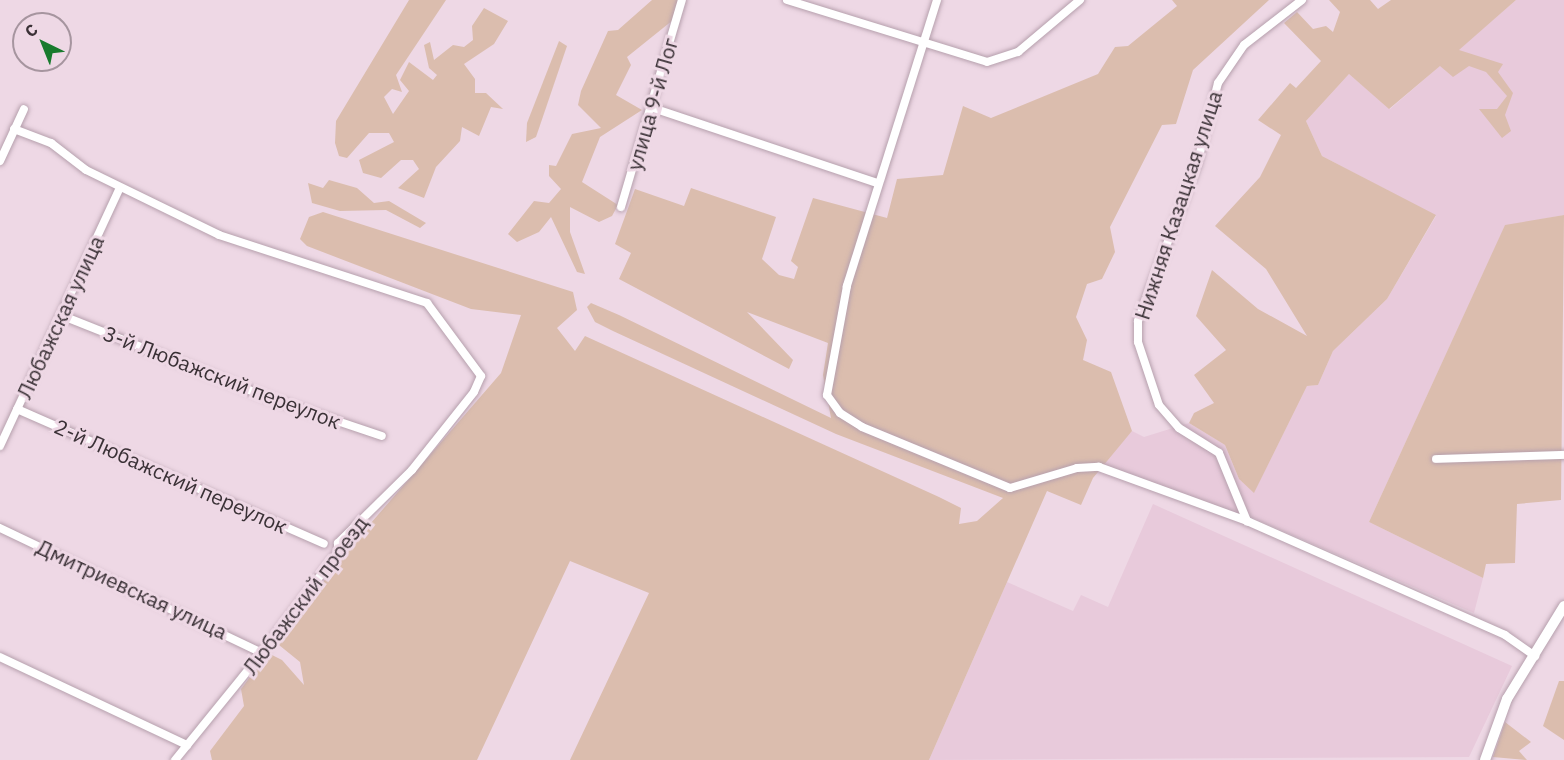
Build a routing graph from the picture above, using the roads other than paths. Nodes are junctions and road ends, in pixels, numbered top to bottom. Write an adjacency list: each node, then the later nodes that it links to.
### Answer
1 (682, 0): 7 (street, улица 9-й Лог)
2 (787, 0): 6 (street)
3 (937, 0): 6 (street)
4 (1080, 0): 6 (street)
5 (1302, 0): 20 (street, Нижняя Казацкая улица)
6 (923, 45): 11 (street)
7 (650, 107): 11 (street); 13 (street, улица 9-й Лог)
8 (24, 109): 9 (street)
9 (15, 129): 10 (street); 12 (street)
10 (0, 161)
11 (877, 183): 20 (street)
12 (120, 188): 14 (street, Любажская улица); 24 (street, Любажский проезд)
13 (621, 207)
14 (63, 316): 15 (street, Любажская улица); 16 (street, 3-й Любажский переулок)
15 (17, 409): 17 (street, Любажская улица); 22 (street, 2-й Любажский переулок)
16 (382, 436)
17 (0, 446)
18 (1564, 455): 19 (street)
19 (1436, 459)
20 (1247, 521): 25 (street)
21 (0, 528): 24 (street, Дмитриевская улица)
22 (324, 544)
23 (1564, 606): 25 (street)
24 (262, 653): 27 (street, Любажский проезд)
25 (1535, 656): 29 (street)
26 (0, 657): 27 (street)
27 (187, 745): 28 (street, Любажский проезд)
28 (175, 760)
29 (1485, 760)

